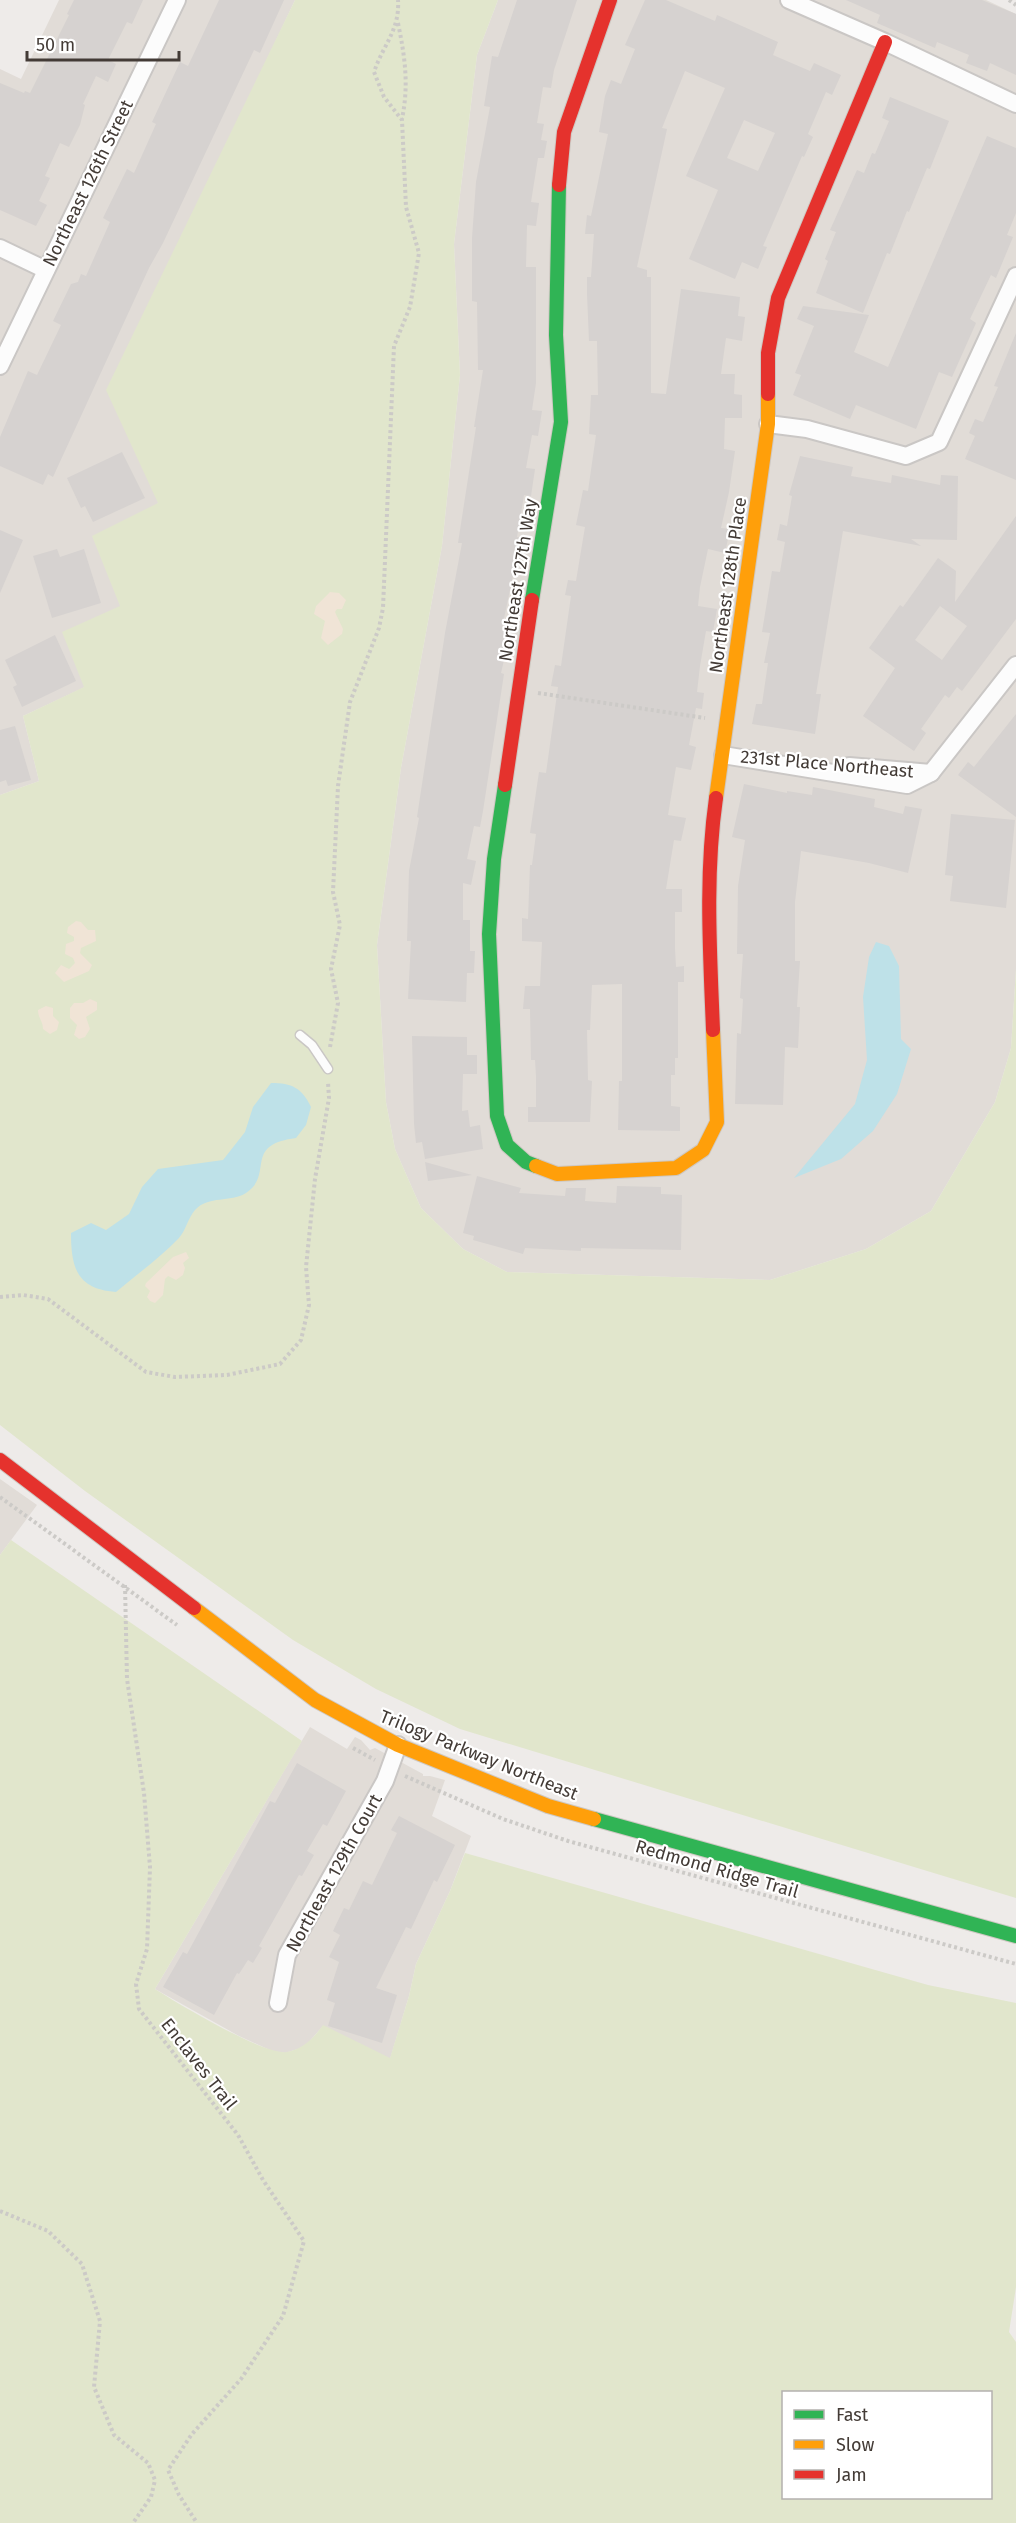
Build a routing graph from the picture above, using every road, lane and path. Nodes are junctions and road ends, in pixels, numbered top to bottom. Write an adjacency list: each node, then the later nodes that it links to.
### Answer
1 (177, 0): 12 (street, Northeast 126th Street)
2 (398, 0): 7 (path)
3 (610, 0): 17 (street, Northeast 127th Way)
4 (789, 0): 8 (street)
5 (1009, 0): 6 (path)
6 (1016, 5)
7 (398, 23): 10 (path); 10 (path)
8 (885, 42): 9 (street); 15 (street, Northeast 128th Place)
9 (1016, 104)
10 (402, 120): 21 (path)
11 (0, 248): 12 (street)
12 (46, 270): 14 (street, Northeast 126th Street)
13 (1016, 276): 15 (street)
14 (0, 366)
15 (768, 424): 18 (street, Northeast 128th Place)
16 (1016, 665): 19 (street, 231st Place Northeast)
17 (518, 690): 18 (path); 22 (street, Northeast 127th Way)
18 (727, 721): 19 (street, Northeast 128th Place)
19 (723, 755): 22 (street, Northeast 128th Place)
20 (300, 1035): 21 (lane)
21 (328, 1069): 23 (path)
22 (703, 1150)
23 (0, 1297)
24 (0, 1460): 26 (street, Trilogy Parkway Northeast)
25 (0, 1497): 27 (path)
26 (126, 1557): 28 (street, Trilogy Parkway Northeast); 35 (path, Enclaves Trail)
27 (92, 1563)
28 (398, 1745): 30 (street, Trilogy Parkway Northeast); 32 (street, Northeast 129th Court)
29 (416, 1782): 31 (path, Redmond Ridge Trail)
30 (1016, 1936)
31 (1016, 1964)
32 (278, 2003)
33 (0, 2211): 34 (path)
34 (133, 2523)
35 (197, 2523)

